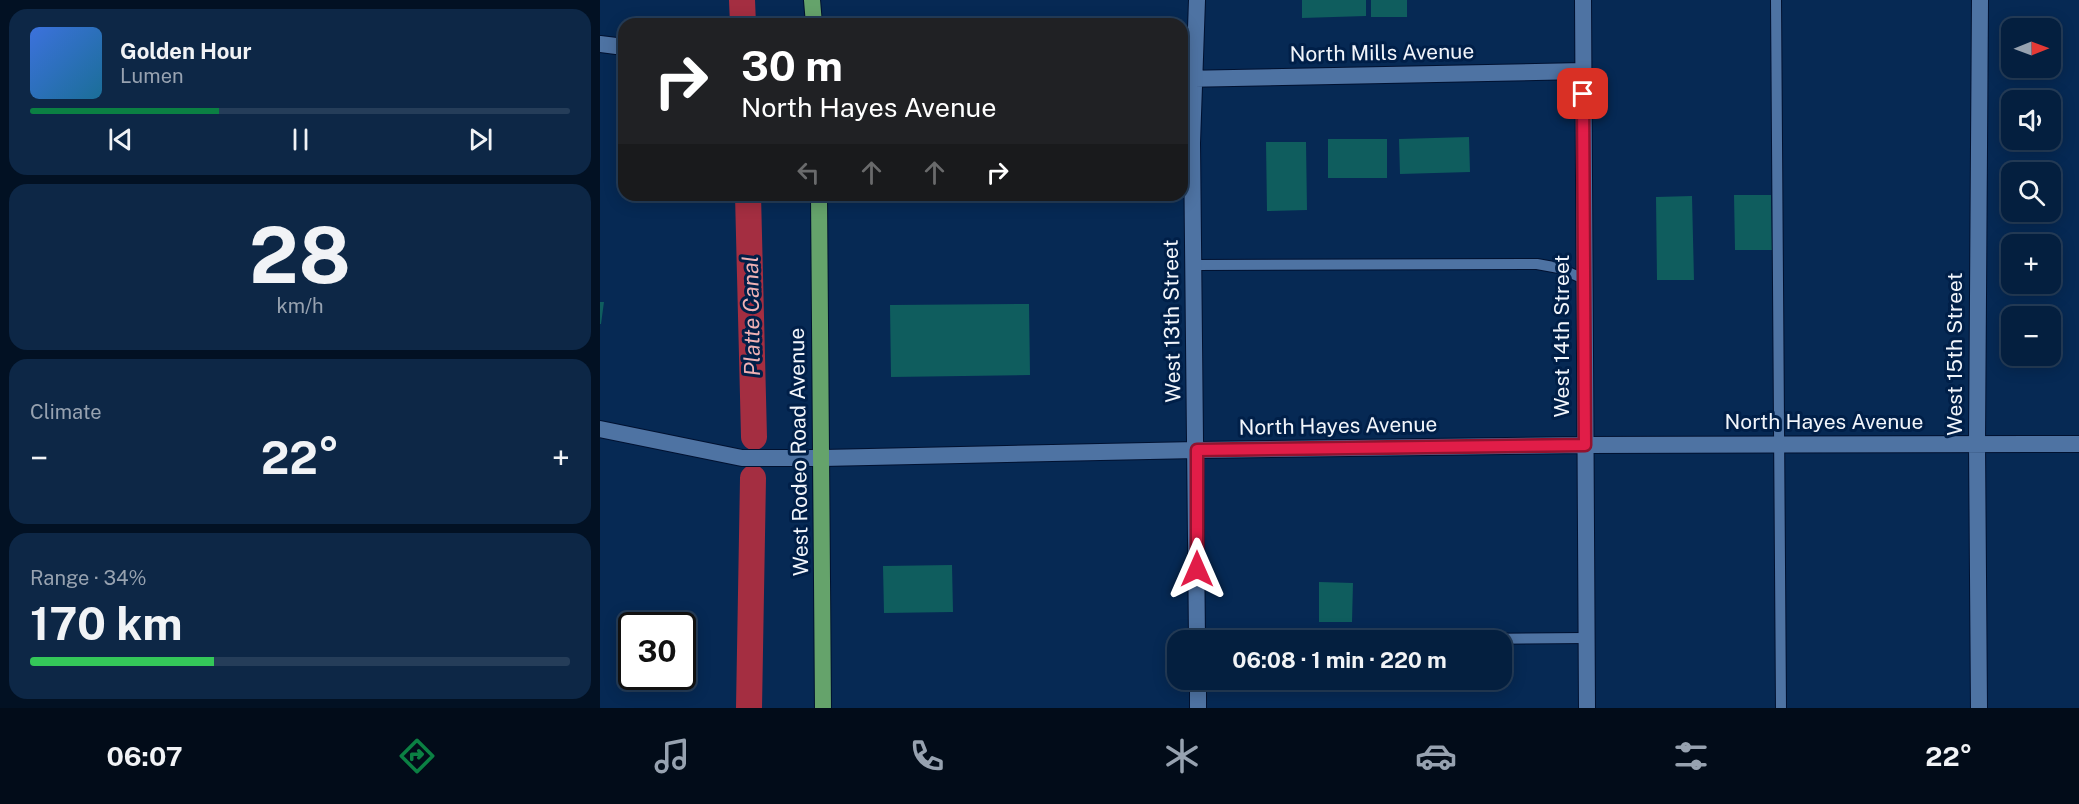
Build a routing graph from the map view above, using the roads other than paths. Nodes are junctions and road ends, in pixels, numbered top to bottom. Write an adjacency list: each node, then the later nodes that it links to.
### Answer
1 (812, 0): 7 (main road)
2 (822, 0): 8 (main road)
3 (1197, 0): 12 (street, West 13th Street)
4 (1583, 0): 11 (street, West 14th Street)
5 (1776, 0): 20 (lane)
6 (1980, 0): 17 (street, West 15th Street)
7 (814, 18)
8 (821, 18)
9 (600, 44): 10 (street)
10 (618, 46)
11 (1582, 71): 12 (street, North Mills Avenue); 15 (street, West 14th Street)
12 (1188, 79): 14 (street, West 13th Street)
13 (819, 201): 22 (main road, West Rodeo Road Avenue)
14 (1194, 265): 15 (lane); 21 (street, West 13th Street)
15 (1584, 279): 19 (street, West 14th Street)
16 (600, 429): 22 (street, North Hayes Avenue)
17 (1977, 444): 18 (street, North Hayes Avenue); 20 (street, North Hayes Avenue); 31 (street, West 15th Street)
18 (2079, 444)
19 (1585, 445): 20 (street, North Hayes Avenue); 21 (street, North Hayes Avenue); 25 (street, West 14th Street)
20 (1780, 445): 30 (lane)
21 (1197, 450): 22 (street, North Hayes Avenue); 23 (street, West 13th Street)
22 (823, 458): 27 (main road, West Rodeo Road Avenue)
23 (1197, 630)
24 (1512, 639): 25 (lane)
25 (1586, 639): 29 (street, West 14th Street)
26 (1197, 690): 28 (street)
27 (824, 708)
28 (1198, 708)
29 (1587, 708)
30 (1781, 708)
31 (1979, 708)

